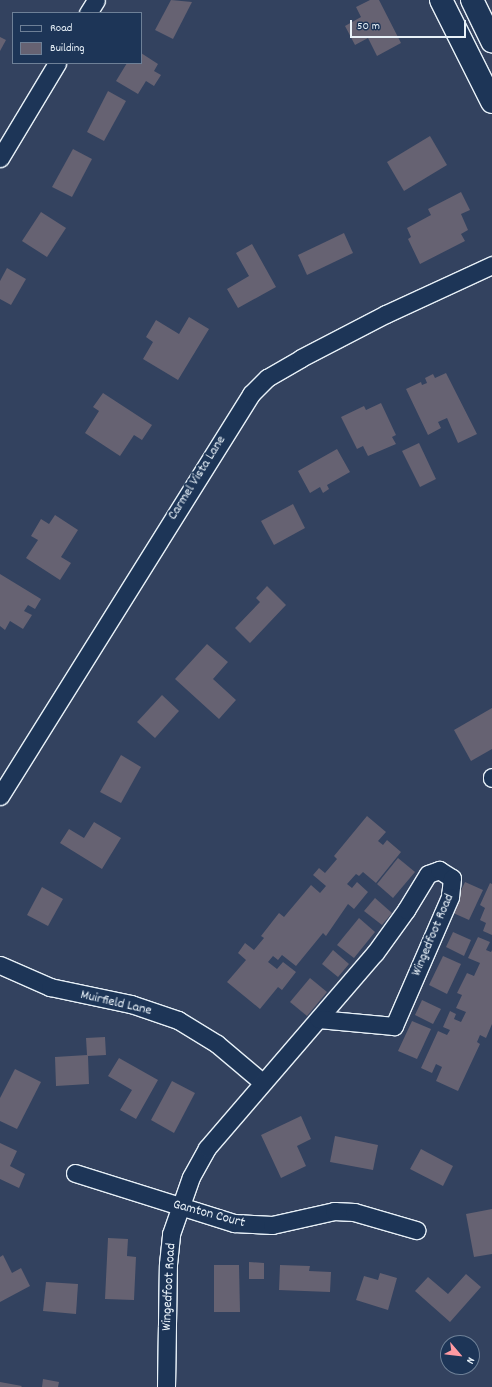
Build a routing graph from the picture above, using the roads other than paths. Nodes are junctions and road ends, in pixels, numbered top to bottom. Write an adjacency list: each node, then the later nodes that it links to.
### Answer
1 (96, 0): 4 (street)
2 (441, 0): 7 (main road)
3 (472, 0): 5 (main road)
4 (89, 12)
5 (492, 41)
6 (56, 64): 8 (street)
7 (492, 102)
8 (0, 158)
9 (492, 265): 10 (street, Carmel Vista Lane)
10 (0, 796)
11 (0, 965): 13 (street, Muirfield Lane)
12 (318, 1019): 12 (street, Wingedfoot Road); 13 (street, Wingedfoot Road)
13 (262, 1082): 15 (street, Wingedfoot Road)
14 (75, 1173): 15 (street, Gamton Court)
15 (179, 1207): 16 (street, Gamton Court); 17 (street, Wingedfoot Road)
16 (416, 1230)
17 (166, 1387)

